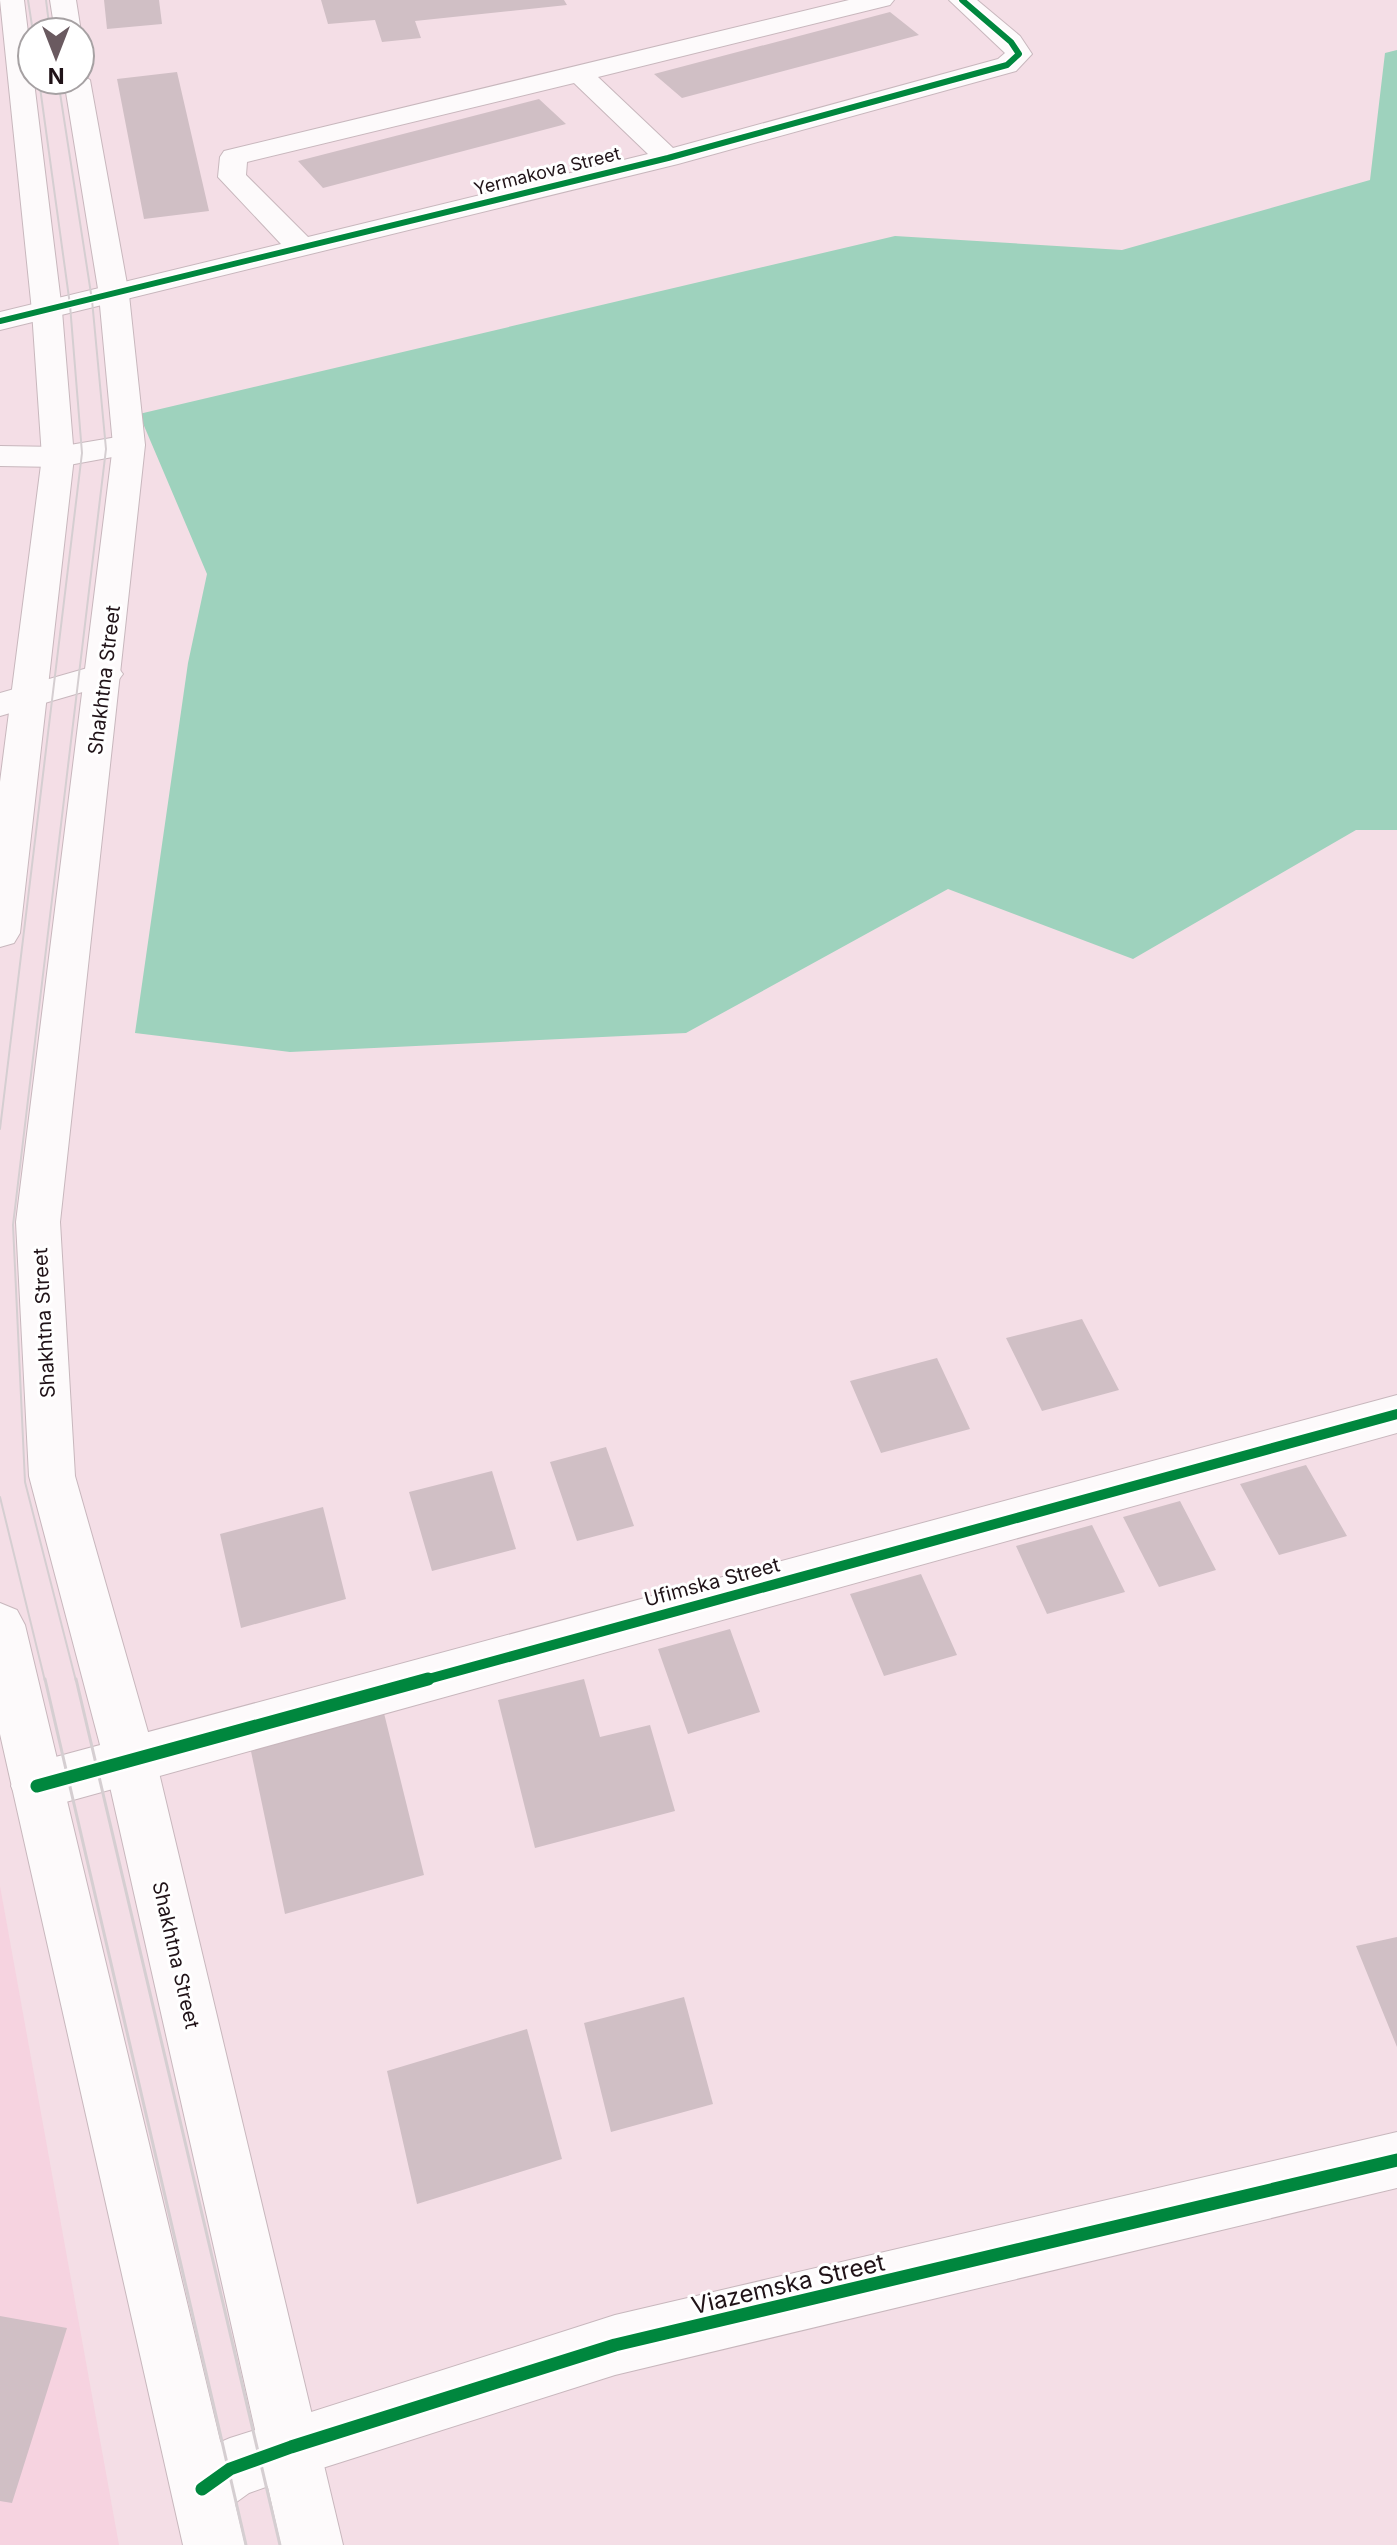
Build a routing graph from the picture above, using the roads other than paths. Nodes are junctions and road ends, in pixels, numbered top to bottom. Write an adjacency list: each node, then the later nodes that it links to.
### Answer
1 (881, 0): 3 (main road)
2 (962, 0): 7 (main road, Yermakova Street)
3 (787, 11): 5 (main road)
4 (8, 13): 10 (main road)
5 (579, 73): 7 (main road); 8 (main road)
6 (80, 96): 9 (main road, Shakhtna Street)
7 (668, 158): 8 (main road, Yermakova Street)
8 (302, 248): 9 (main road, Yermakova Street)
9 (114, 295): 10 (main road, Yermakova Street); 12 (main road, Shakhtna Street)
10 (47, 311): 11 (main road, Yermakova Street); 14 (main road)
11 (0, 321)
12 (129, 445): 14 (main road); 15 (main road, Shakhtna Street)
13 (0, 456): 14 (main road)
14 (58, 457): 16 (main road)
15 (105, 674): 16 (main road); 20 (main road, Shakhtna Street)
16 (15, 701): 17 (main road)
17 (0, 933)
18 (1397, 1414): 20 (main road, Ufimska Street)
19 (0, 1625): 21 (main road)
20 (130, 1760): 21 (main road, Ufimska Street); 23 (main road, Shakhtna Street)
21 (37, 1786): 24 (main road)
22 (1397, 2160): 23 (main road, Viazemska Street)
23 (291, 2447): 24 (main road, Viazemska Street); 26 (main road, Shakhtna Street)
24 (202, 2489): 25 (main road)
25 (214, 2545)
26 (312, 2545)

